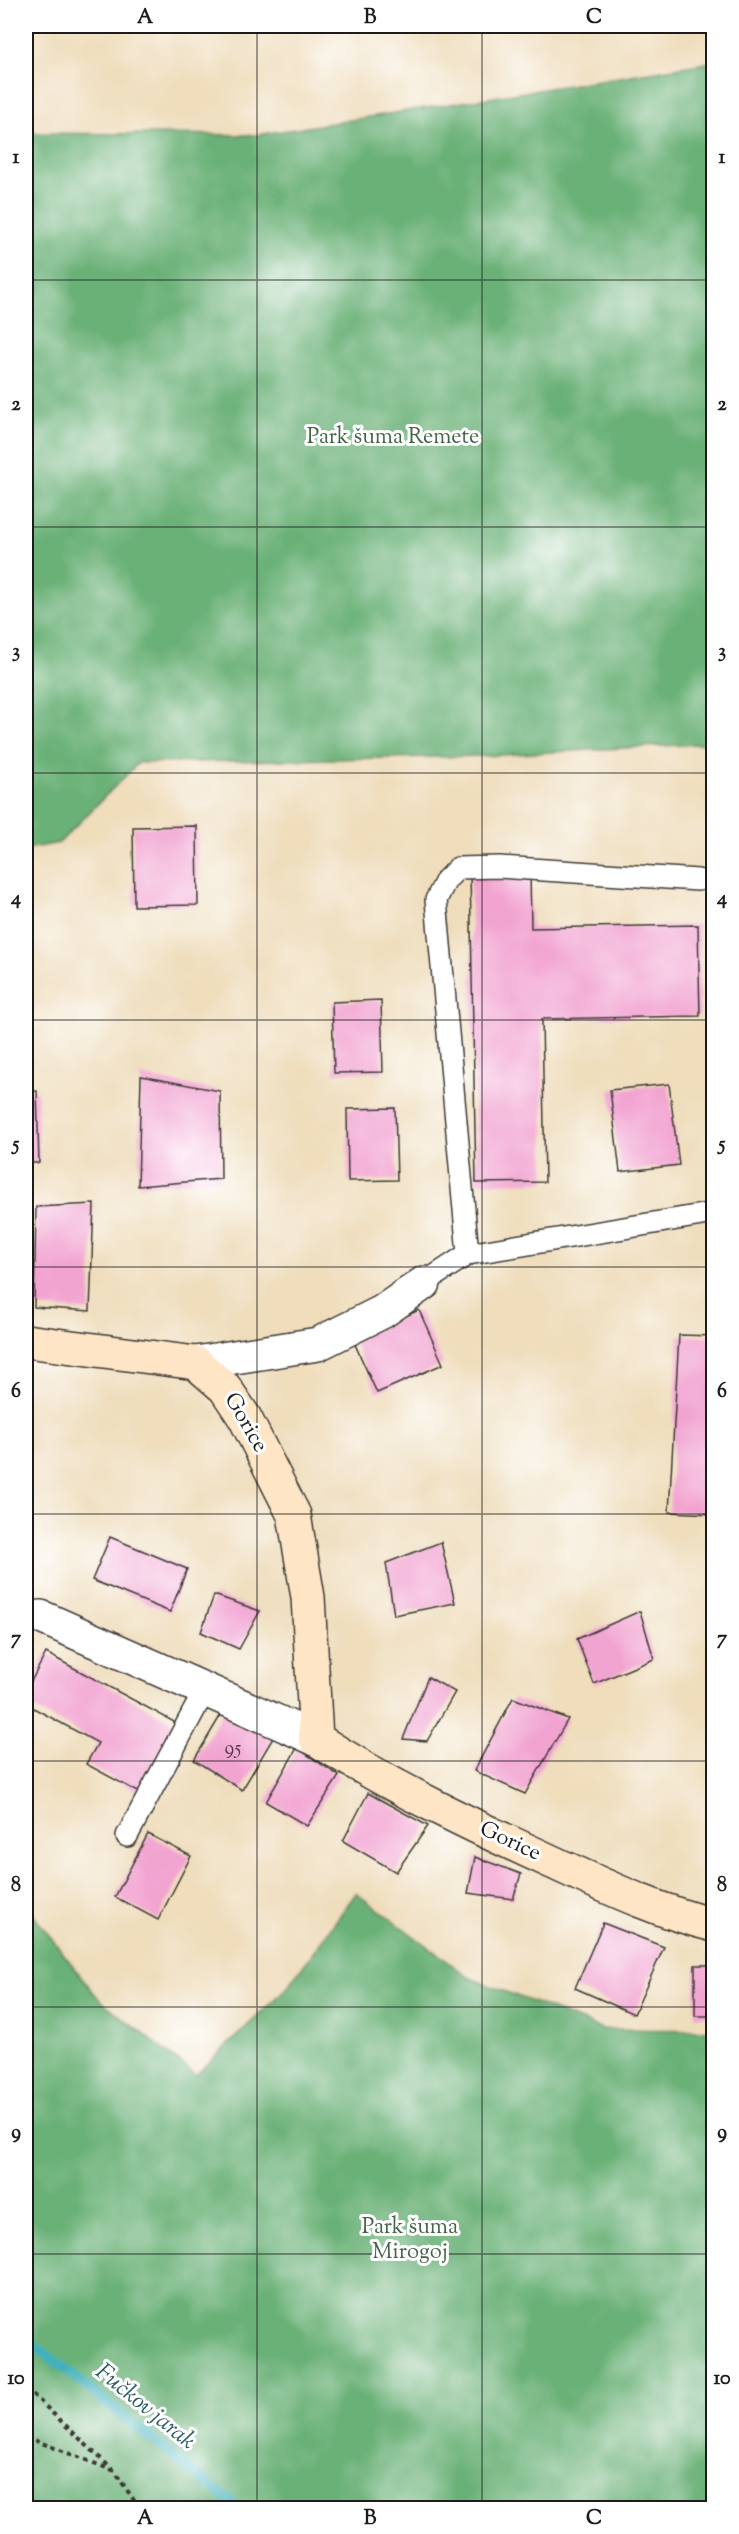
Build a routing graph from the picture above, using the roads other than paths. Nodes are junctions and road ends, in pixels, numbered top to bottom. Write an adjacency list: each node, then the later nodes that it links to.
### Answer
1 (698, 880): 3 (lane)
2 (714, 1213): 3 (lane)
3 (468, 1254): 4 (lane)
4 (424, 1283): 6 (street, Gorice)
5 (26, 1341): 6 (street, Gorice)
6 (196, 1363): 9 (street, Gorice)
7 (41, 1617): 8 (street, Gorice)
8 (206, 1690): 9 (street, Gorice); 10 (lane)
9 (316, 1739): 11 (street, Gorice)
10 (127, 1836)
11 (714, 1924)

